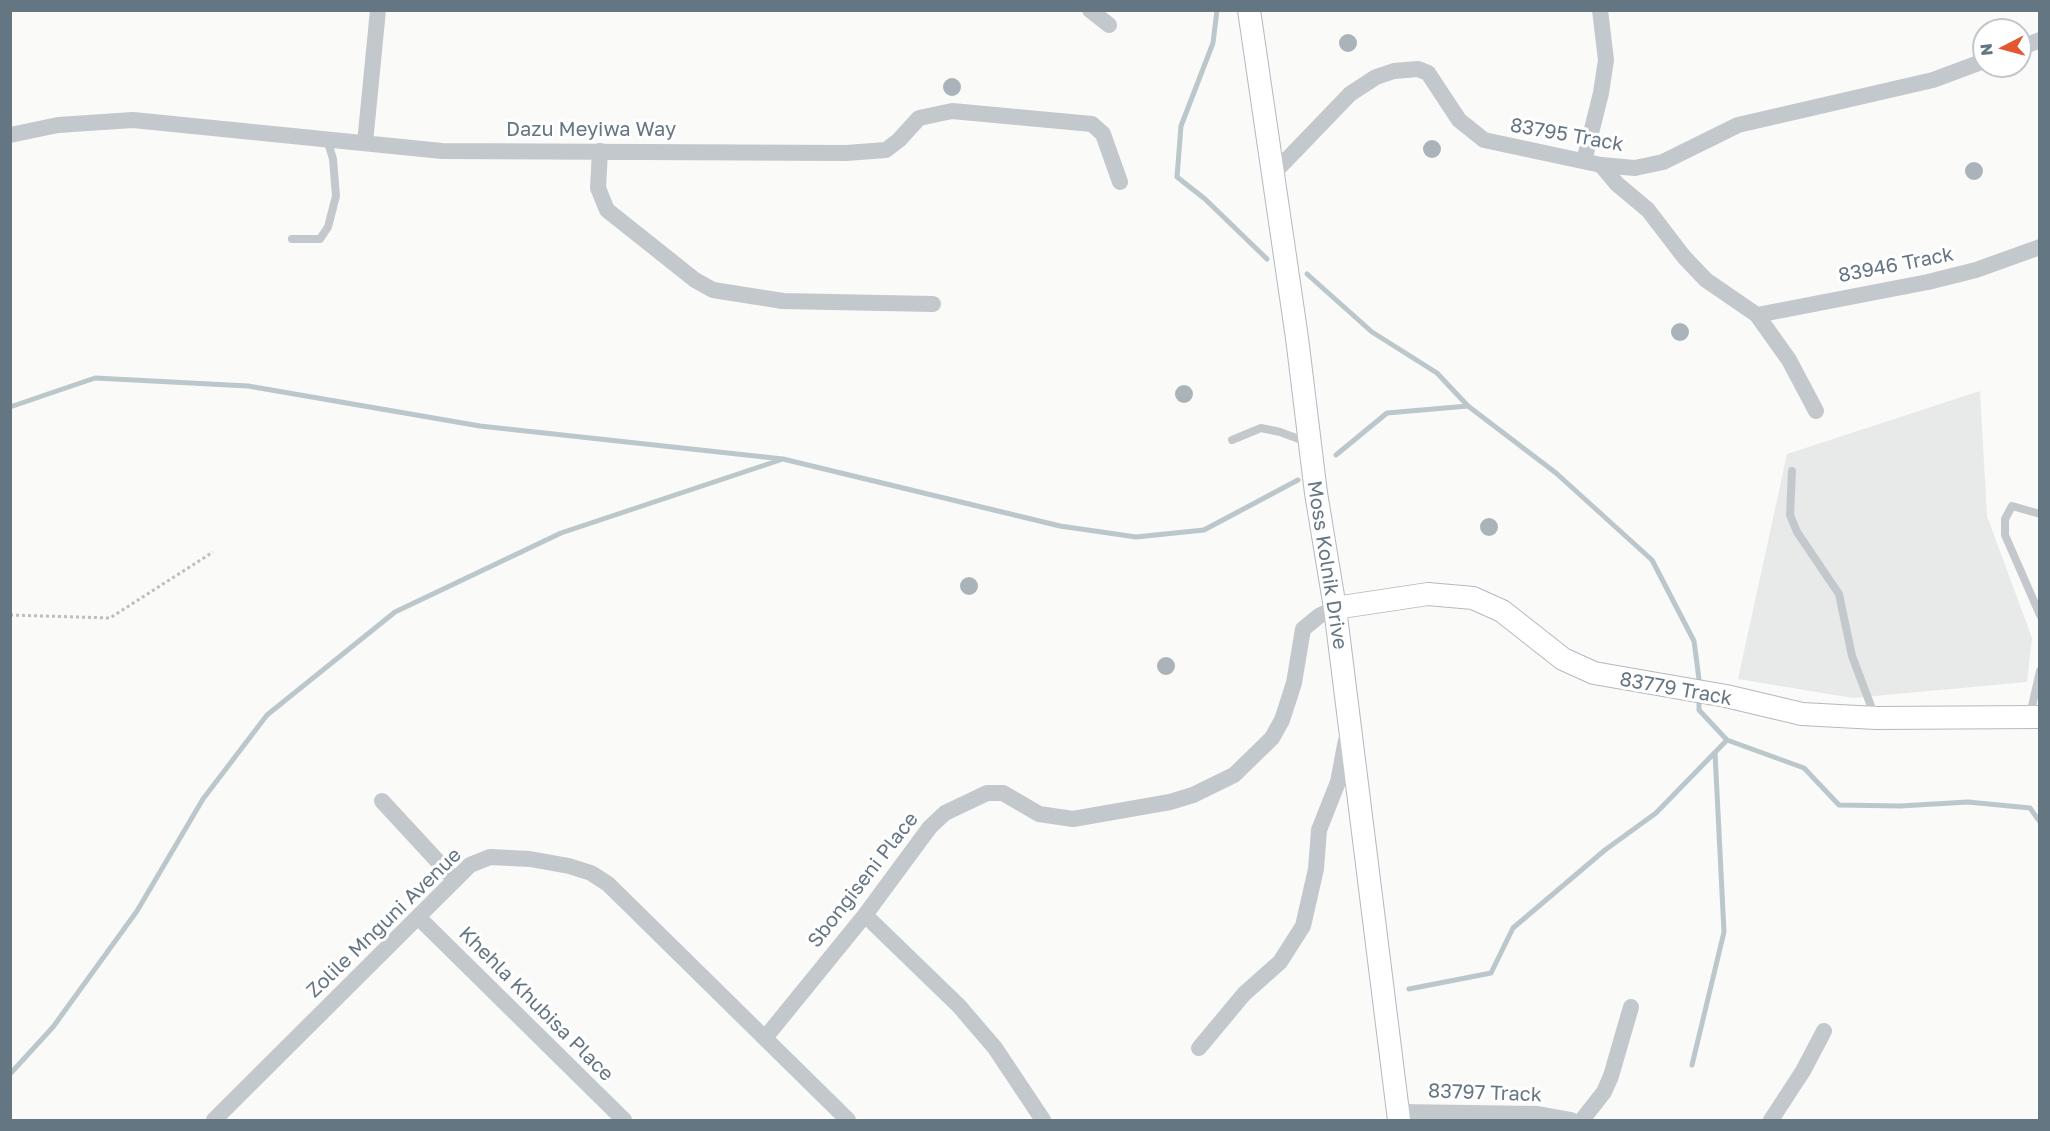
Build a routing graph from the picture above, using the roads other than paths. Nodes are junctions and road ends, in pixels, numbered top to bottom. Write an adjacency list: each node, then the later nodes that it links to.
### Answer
1 (378, 10): 9 (street)
2 (1090, 10): 5 (street)
3 (1249, 10): 13 (main road, Moss Kolnik Drive)
4 (1600, 10): 11 (street)
5 (1109, 25)
6 (1972, 65): 12 (street, 83795 Track)
7 (10, 135): 8 (street, Dazu Meyiwa Way)
8 (327, 140): 9 (street, Dazu Meyiwa Way); 15 (lane)
9 (365, 143): 10 (street, Dazu Meyiwa Way)
10 (600, 151): 14 (street, Dazu Meyiwa Way); 17 (street)
11 (1584, 161): 12 (street, 83795 Track); 13 (street, 83795 Track)
12 (1601, 165): 18 (street)
13 (1272, 175): 21 (main road, Moss Kolnik Drive)
14 (1120, 182)
15 (292, 239)
16 (2040, 247): 18 (street, 83946 Track)
17 (933, 304)
18 (1757, 315): 19 (street)
19 (1816, 411)
20 (1232, 440): 21 (lane)
21 (1310, 444): 24 (main road, Moss Kolnik Drive)
22 (1792, 471): 29 (lane)
23 (2040, 514): 25 (lane)
24 (1335, 608): 27 (main road, Moss Kolnik Drive); 29 (main road, 83779 Track); 32 (street, Sbongiseni Place)
25 (2040, 615)
26 (2040, 671): 28 (lane)
27 (1348, 715): 37 (street); 38 (main road, Moss Kolnik Drive)
28 (2035, 717): 29 (main road, 83779 Track)
29 (1876, 718)
30 (382, 801): 31 (street)
31 (454, 880): 33 (street, Zolile Mnguni Avenue); 36 (street, Zolile Mnguni Avenue)
32 (865, 915): 36 (street, Sbongiseni Place); 42 (street)
33 (418, 917): 39 (street, Zolile Mnguni Avenue); 40 (street, Khehla Khubisa Place)
34 (1630, 1007): 44 (street)
35 (1824, 1031): 45 (street)
36 (765, 1038): 41 (street, Zolile Mnguni Avenue)
37 (1199, 1048)
38 (1398, 1116): 43 (street, 83797 Track)
39 (214, 1120)
40 (624, 1120)
41 (848, 1120)
42 (1043, 1120)
43 (1571, 1120)
44 (1582, 1120)
45 (1771, 1120)

